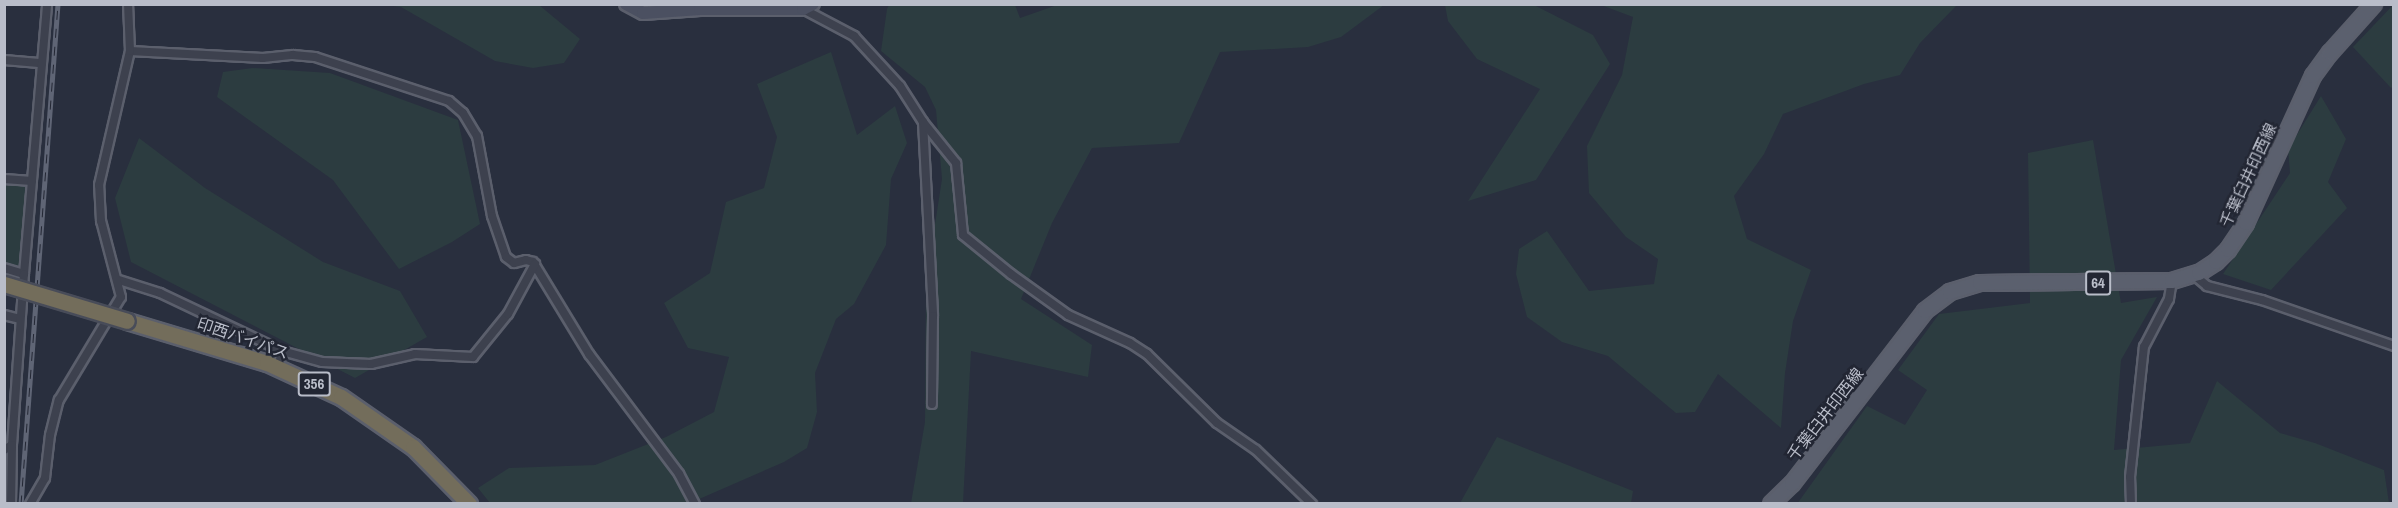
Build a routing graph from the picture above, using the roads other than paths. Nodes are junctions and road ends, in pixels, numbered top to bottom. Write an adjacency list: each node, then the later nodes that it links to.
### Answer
1 (47, 4): 8 (street)
2 (128, 4): 6 (street)
3 (627, 4): 5 (street)
4 (2374, 4): 15 (main road, 千葉臼井印西線 / 64)
5 (808, 7): 9 (street)
6 (130, 51): 12 (street); 16 (street)
7 (4, 60): 8 (street)
8 (42, 63): 11 (street)
9 (923, 122): 24 (street); 30 (street)
10 (4, 179): 11 (street)
11 (32, 181): 14 (street)
12 (535, 264): 22 (street); 29 (street)
13 (4, 268): 14 (street)
14 (24, 274): 20 (street)
15 (2194, 275): 17 (main road, 千葉臼井印西線 / 64); 21 (street)
16 (118, 280): 22 (street); 27 (street)
17 (2172, 281): 31 (main road, 千葉臼井印西線 / 64); 32 (street)
18 (4, 284): 23 (highway, 印西バイパス / 356, bridge)
19 (4, 315): 20 (street)
20 (20, 320): 25 (street)
21 (2394, 346)
22 (282, 351): 23 (street)
23 (278, 368): 28 (highway, 印西バイパス / 356)
24 (932, 404)
25 (8, 447): 26 (street)
26 (11, 504)
27 (30, 504)
28 (469, 504)
29 (694, 504)
30 (1312, 504)
31 (1771, 504)
32 (2131, 504)

